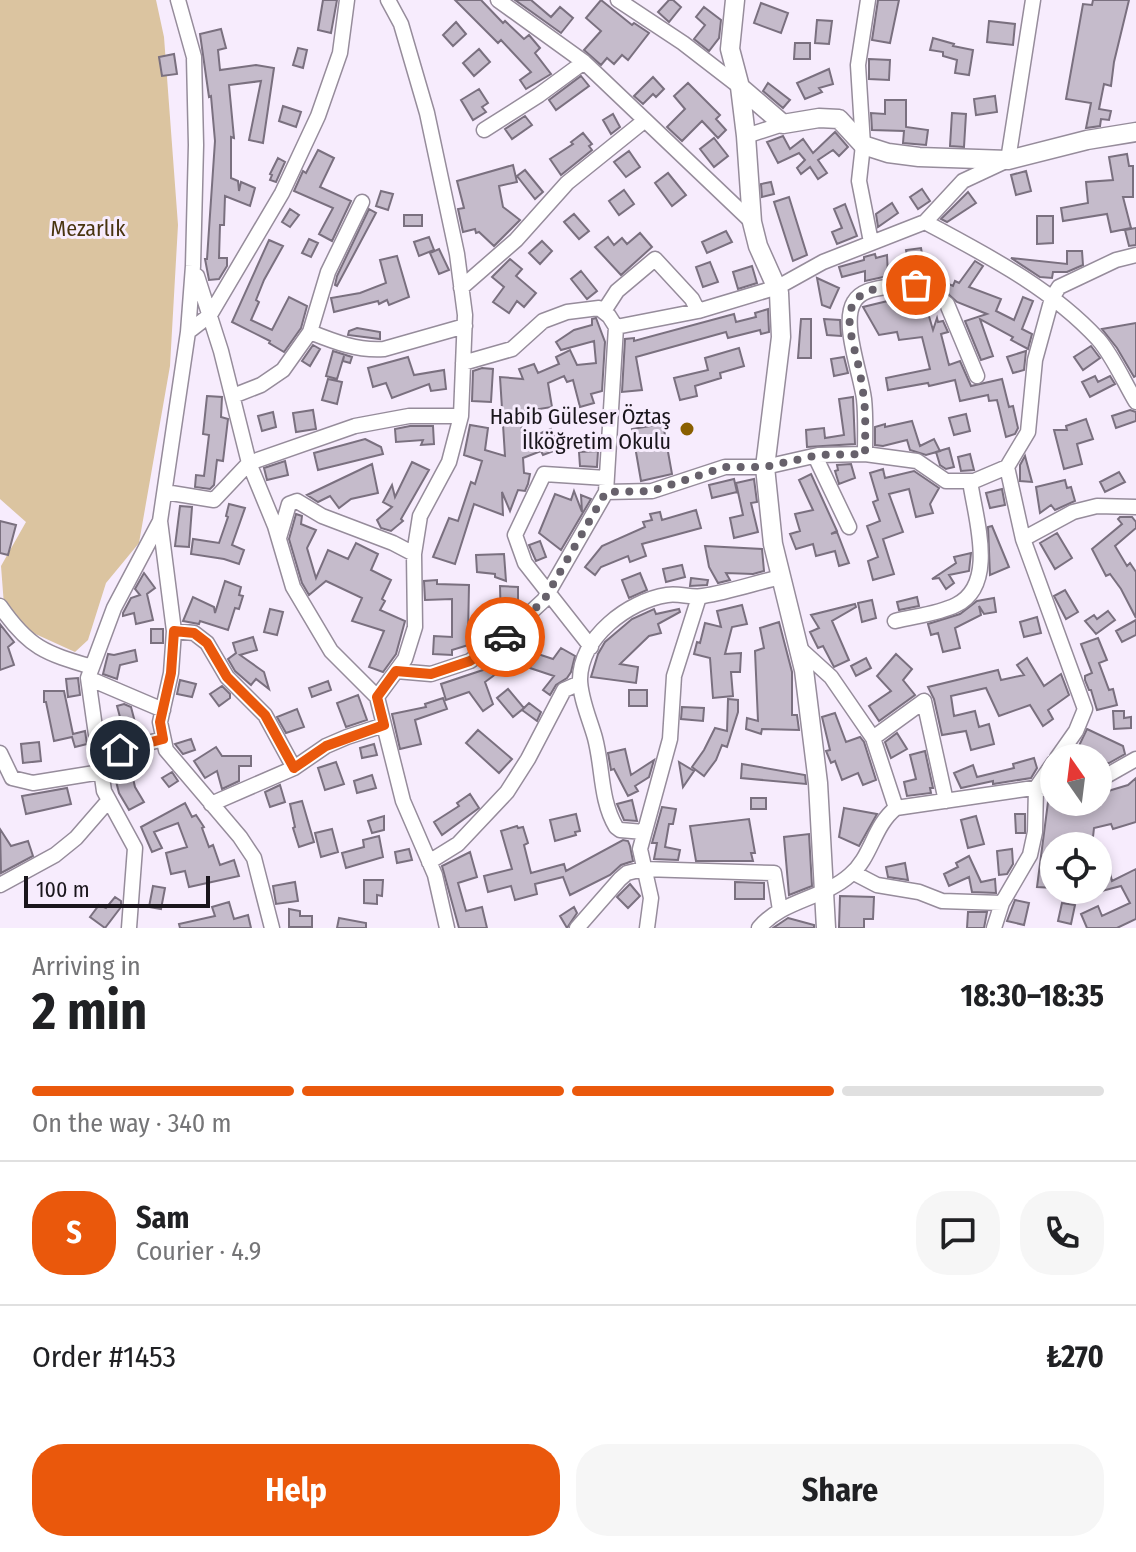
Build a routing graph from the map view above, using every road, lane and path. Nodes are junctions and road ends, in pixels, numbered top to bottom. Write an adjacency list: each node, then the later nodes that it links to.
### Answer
1 (178, 0): 23 (street)
2 (347, 0): 29 (street)
3 (388, 0): 25 (street)
4 (498, 0): 9 (street)
5 (618, 0): 10 (street)
6 (735, 0): 10 (street)
7 (868, 0): 16 (street)
8 (1033, 0): 17 (street)
9 (584, 62): 11 (street); 13 (street)
10 (740, 87): 12 (street); 15 (street)
11 (644, 121): 19 (street); 25 (street)
12 (783, 124): 15 (street); 16 (street)
13 (484, 130)
14 (1136, 132): 17 (street)
15 (746, 136): 19 (street)
16 (863, 145): 17 (street); 21 (street)
17 (1008, 160): 20 (street)
18 (362, 202): 33 (street)
19 (752, 222): 24 (street)
20 (925, 222): 21 (street); 26 (street)
21 (871, 242): 24 (street)
22 (1136, 255): 26 (street)
23 (193, 266): 29 (street); 32 (street)
24 (778, 287): 28 (street); 42 (street)
25 (461, 288): 30 (street)
26 (1052, 298): 37 (street); 43 (street)
27 (604, 311): 28 (street); 31 (street); 34 (street)
28 (698, 311): 31 (street)
29 (210, 315): 32 (street); 36 (street)
30 (465, 326): 33 (street); 34 (street)
31 (616, 327): 45 (street)
32 (188, 332): 46 (street)
33 (310, 332): 36 (street)
34 (463, 363): 38 (street)
35 (977, 376): 39 (street)
36 (233, 396): 41 (street)
37 (1136, 402)
38 (461, 416): 41 (street); 52 (street)
39 (865, 454): 40 (street); 44 (street)
40 (815, 456): 42 (street); 49 (street)
41 (249, 463): 46 (street); 50 (street)
42 (765, 467): 45 (street); 53 (street)
43 (1007, 467): 44 (street); 51 (street)
44 (970, 481): 57 (street)
45 (606, 485): 54 (street); 54 (street)
46 (165, 492): 48 (street)
47 (1136, 507): 51 (street)
48 (160, 521): 58 (street); 62 (street)
49 (849, 527)
50 (279, 538): 52 (street); 64 (street)
51 (1023, 539): 69 (street)
52 (414, 554): 61 (street)
53 (781, 577): 55 (street); 59 (street)
54 (548, 592): 60 (street); 61 (street)
55 (699, 597): 60 (street); 82 (street)
56 (0, 606): 62 (street)
57 (895, 621)
58 (174, 631): 65 (street); 73 (street)
59 (798, 646): 67 (street); 87 (street)
60 (591, 647): 63 (street)
61 (396, 671): 64 (street)
62 (90, 672): 65 (street); 72 (street)
63 (580, 683): 82 (street); 83 (street)
64 (377, 697): 66 (street)
65 (163, 710): 68 (street)
66 (384, 725): 73 (street); 83 (street)
67 (873, 738): 79 (street); 81 (street)
68 (163, 739): 72 (street); 80 (street)
69 (1067, 744)
70 (0, 753): 72 (street)
71 (1136, 759): 74 (street)
72 (100, 764): 78 (street)
73 (294, 768): 80 (street)
74 (1112, 773)
75 (1040, 782): 77 (street)
76 (1040, 787): 77 (street)
77 (1036, 788): 79 (street); 88 (street)
78 (109, 800): 86 (street); 90 (street)
79 (946, 801): 81 (street)
80 (211, 804): 91 (street)
81 (896, 808): 85 (street)
82 (644, 832): 84 (street)
83 (429, 862): 92 (street)
84 (643, 869): 89 (street); 93 (street); 94 (street)
85 (854, 873): 87 (street); 88 (street)
86 (0, 884)
87 (825, 892): 89 (street); 96 (street)
88 (1002, 903): 97 (street)
89 (780, 910): 95 (street)
90 (129, 928)
91 (272, 928)
92 (447, 928)
93 (577, 928)
94 (647, 928)
95 (759, 928)
96 (826, 928)
97 (994, 928)

